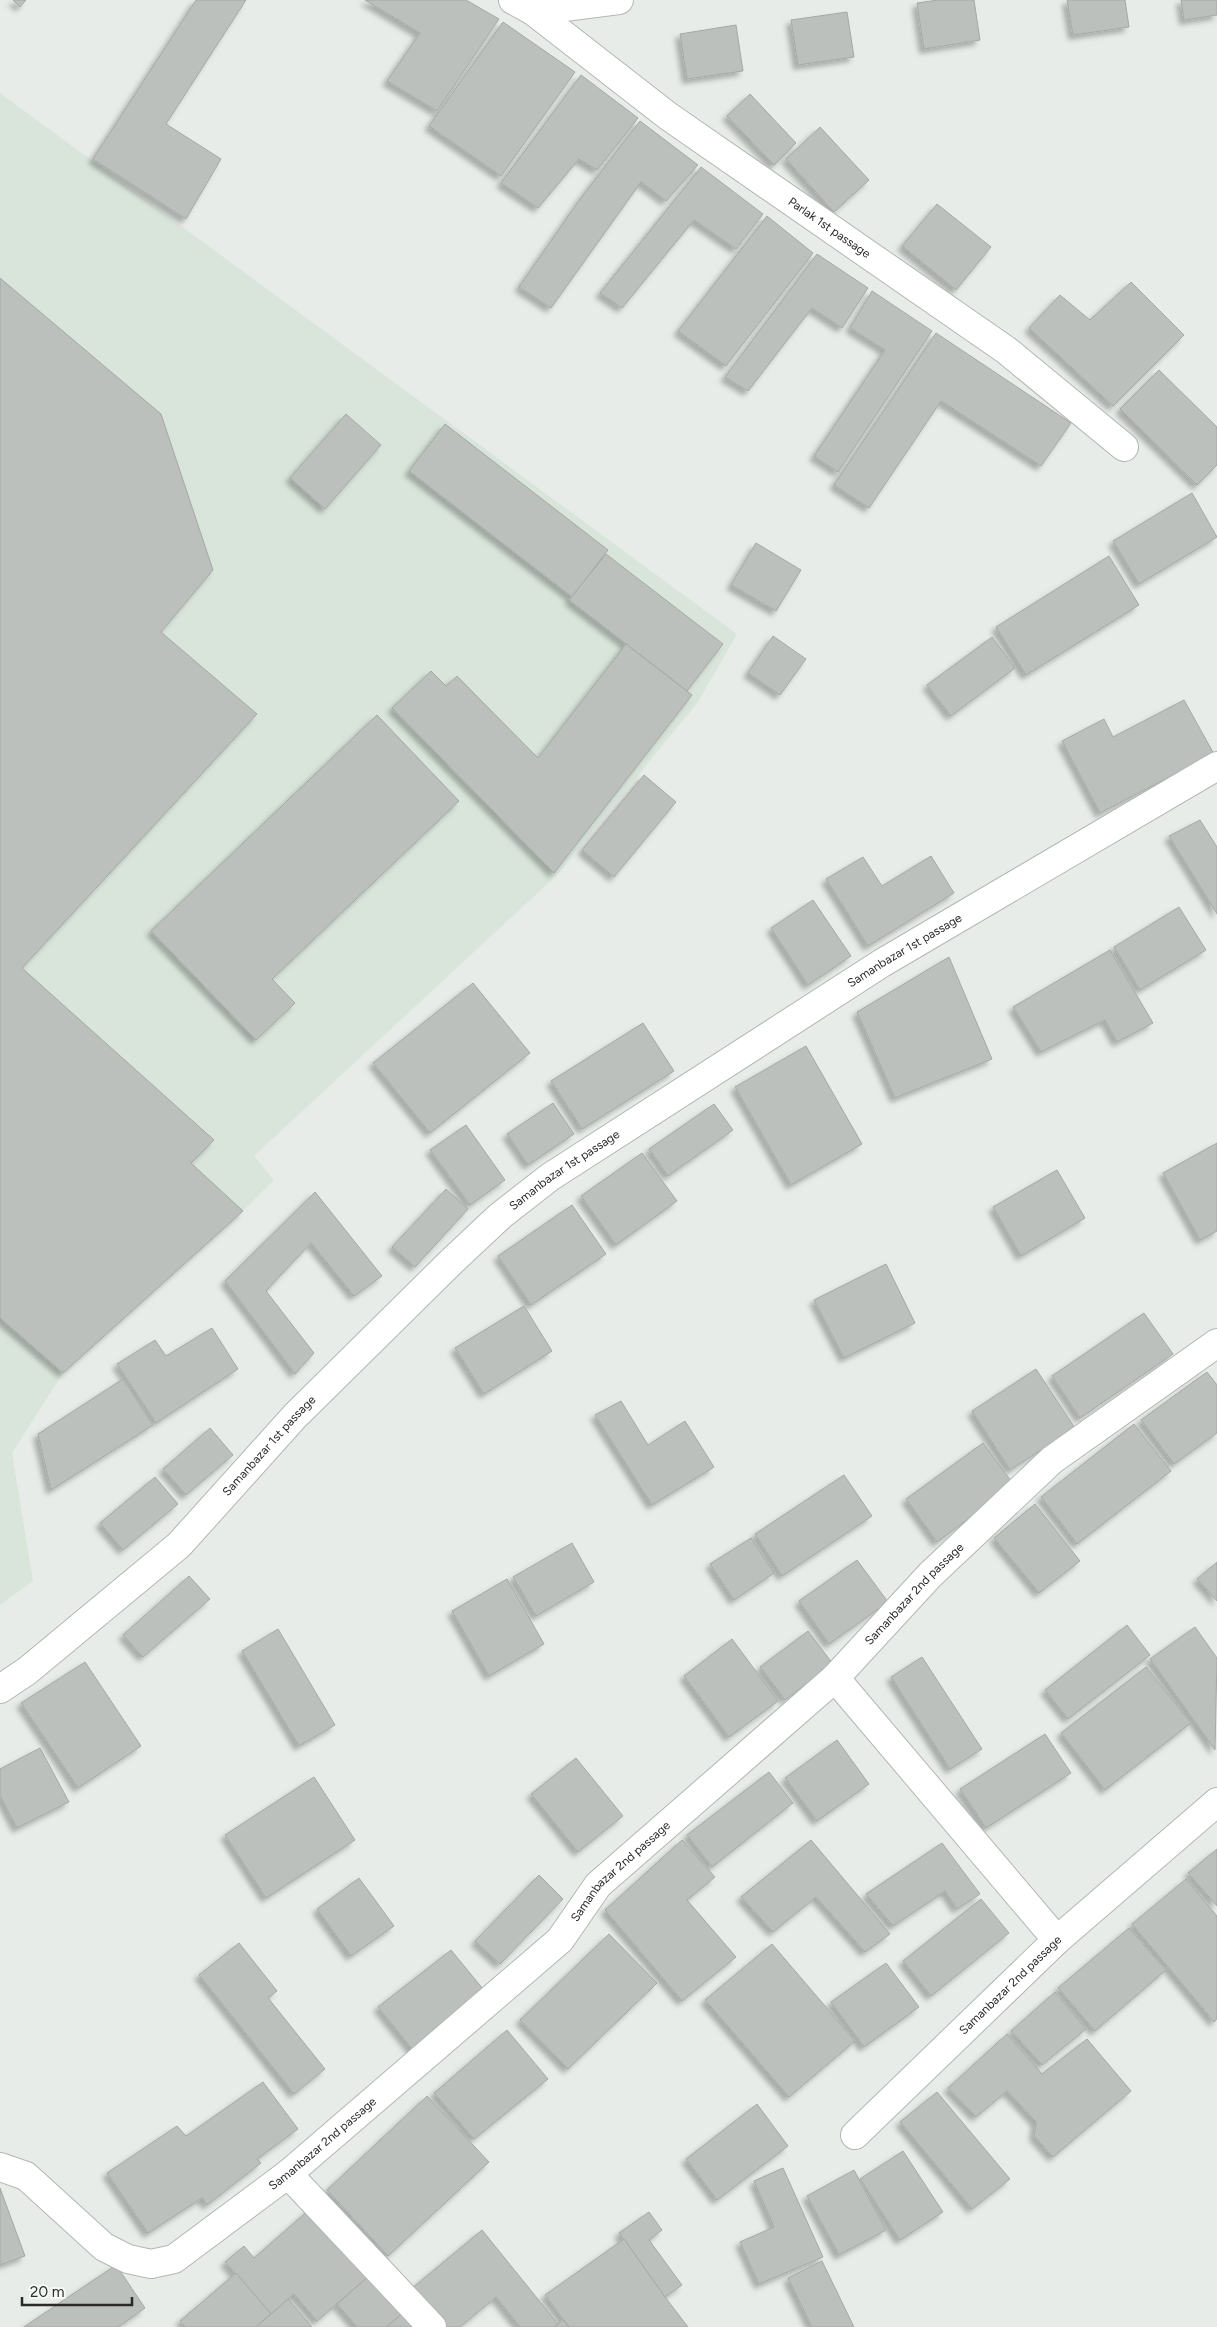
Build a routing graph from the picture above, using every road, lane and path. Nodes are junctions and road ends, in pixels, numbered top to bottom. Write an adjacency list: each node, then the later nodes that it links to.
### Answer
1 (619, 0): 2 (street, Parlak 1st passage)
2 (523, 6): 3 (street, Parlak 1st passage)
3 (1124, 447)
4 (1217, 766): 7 (street, Samanbazar 1st passage)
5 (1213, 1354): 6 (street, Samanbazar 2nd passage)
6 (835, 1678): 9 (street); 12 (street, Samanbazar 2nd passage)
7 (0, 1689)
8 (1217, 1802): 9 (street, Samanbazar 2nd passage)
9 (1057, 1940): 10 (street, Samanbazar 2nd passage)
10 (855, 2134)
11 (0, 2166): 12 (street, Samanbazar 2nd passage)
12 (288, 2174): 13 (street)
13 (432, 2327)

